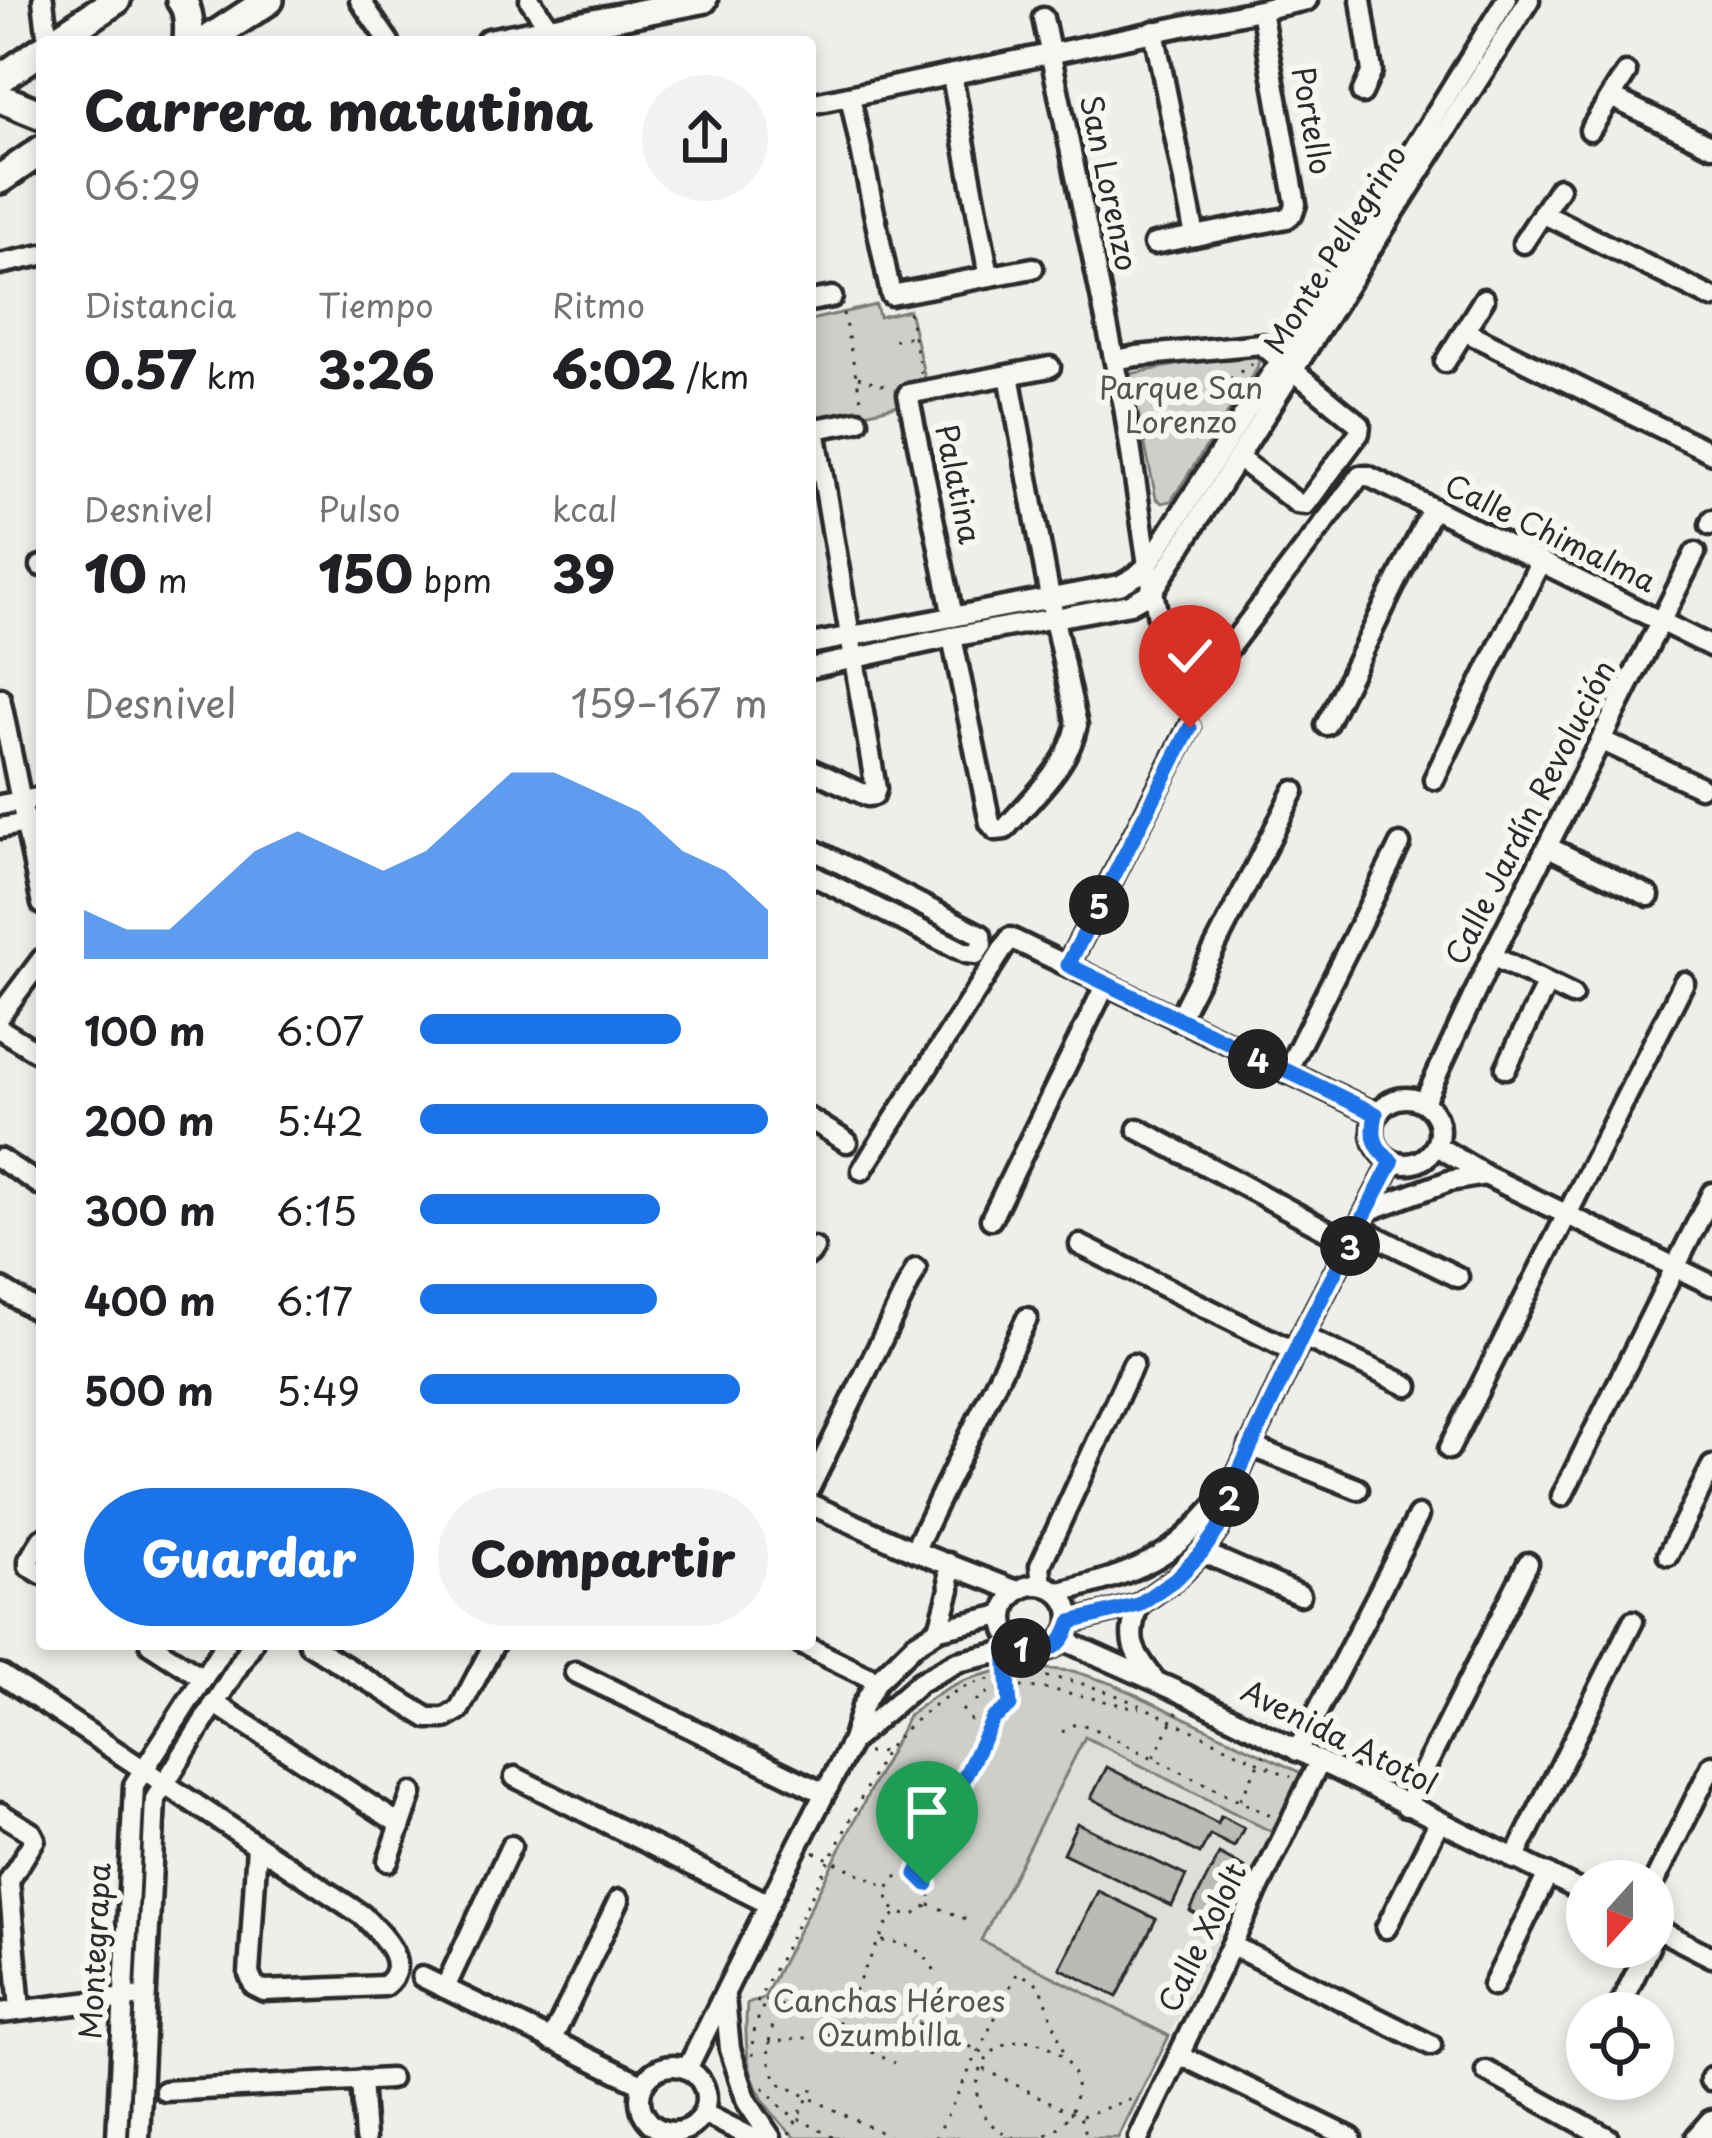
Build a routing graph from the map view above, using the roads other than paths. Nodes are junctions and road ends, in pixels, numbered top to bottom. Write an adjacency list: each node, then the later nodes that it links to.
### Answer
1 (43, 0): 17 (street)
2 (116, 0): 18 (main road)
3 (181, 0): 19 (main road)
4 (228, 0): 12 (main road)
5 (360, 0): 21 (street)
6 (530, 0): 15 (street)
7 (700, 0): 15 (street)
8 (1307, 0): 13 (street)
9 (1361, 0): 28 (street)
10 (1506, 0): 54 (street, Monte Pellegrino)
11 (1529, 0): 54 (street, Monte Pellegrino)
12 (262, 4): 20 (main road)
13 (1261, 10): 16 (street); 40 (street, Portello)
14 (1043, 19): 24 (street, San Lorenzo)
15 (551, 30): 22 (street)
16 (1154, 31): 24 (street); 40 (street)
17 (49, 36)
18 (59, 36)
19 (189, 36)
20 (214, 36)
21 (385, 36)
22 (520, 36)
23 (36, 54): 27 (main road)
24 (1050, 54): 26 (street); 52 (street, San Lorenzo)
25 (1626, 73): 30 (street)
26 (952, 76): 29 (street); 46 (street)
27 (0, 79)
28 (1362, 93)
29 (850, 96): 32 (street); 46 (street)
30 (1611, 97): 34 (street); 35 (street)
31 (0, 98): 33 (main road)
32 (816, 103)
33 (36, 113)
34 (1591, 130)
35 (1712, 146)
36 (36, 154): 37 (main road)
37 (0, 179)
38 (1559, 188): 39 (street)
39 (1542, 213): 41 (street); 48 (street)
40 (1195, 236): 42 (street, Portello)
41 (1523, 243)
42 (1154, 244)
43 (36, 256): 44 (street)
44 (0, 264)
45 (1033, 268): 46 (street)
46 (989, 276)
47 (832, 297): 50 (street)
48 (1712, 298)
49 (1484, 299): 51 (street)
50 (816, 300)
51 (1464, 331): 53 (street); 60 (street)
52 (1115, 361): 54 (street); 65 (street, San Lorenzo)
53 (1445, 362)
54 (1288, 366): 61 (street, Monte Pellegrino); 61 (street); 65 (street, Monte Pellegrino)
55 (1050, 367): 56 (street, Palatina)
56 (1009, 375): 67 (street); 70 (street, Palatina)
57 (858, 421): 58 (street)
58 (816, 429)
59 (816, 447): 71 (street)
60 (1712, 453)
61 (1238, 458): 66 (street, Monte Pellegrino)
62 (1432, 509): 64 (street, Calle Chimalma); 77 (street, Calle Chimalma); 79 (street)
63 (1695, 553): 69 (street, Calle Jardín Revolución)
64 (1540, 562): 69 (street, Calle Chimalma); 83 (street)
65 (1148, 565): 66 (street, San Lorenzo); 67 (street)
66 (1153, 591): 68 (street); 76 (street, San Lorenzo)
67 (1050, 598): 68 (street); 70 (street)
68 (1054, 619): 70 (street); 70 (street, Palatina)
69 (1661, 623): 73 (street, Calle Chimalma); 81 (street, Calle Jardín Revolución)
70 (953, 627): 71 (street); 74 (street)
71 (850, 636): 72 (street); 74 (street)
72 (816, 643)
73 (1712, 647)
74 (854, 659): 75 (street); 82 (street)
75 (816, 667)
76 (1172, 690)
77 (1195, 692)
78 (0, 698): 87 (street)
79 (1326, 725)
80 (1190, 728): 97 (street)
81 (1600, 740): 84 (street); 92 (street, Calle Jardín Revolución)
82 (816, 772)
83 (1435, 779)
84 (1700, 787)
85 (1294, 791): 104 (street)
86 (36, 797): 87 (street)
87 (21, 801): 88 (street); 89 (street)
88 (0, 805)
89 (34, 822): 90 (street)
90 (0, 828)
91 (1400, 844): 108 (street)
92 (1548, 847): 95 (street); 96 (street, Calle Jardín Revolución)
93 (816, 851): 94 (street)
94 (816, 877)
95 (1649, 896)
96 (1492, 956): 100 (street); 109 (street, Calle Jardín Revolución)
97 (1068, 965): 101 (street); 117 (street)
98 (36, 967): 103 (street)
99 (1684, 982): 121 (street)
100 (1546, 983): 102 (street); 107 (street)
101 (1106, 984): 104 (street); 122 (street)
102 (1572, 995)
103 (0, 1015)
104 (1178, 1020): 108 (street)
105 (0, 1028): 106 (street)
106 (36, 1051)
107 (1506, 1068)
108 (1286, 1072): 110 (street)
109 (1424, 1102): 110 (street); 114 (street)
110 (1376, 1114): 116 (street)
111 (816, 1123): 113 (street)
112 (1138, 1130): 123 (street)
113 (847, 1142)
114 (1437, 1146): 116 (street); 118 (street)
115 (0, 1159): 119 (street)
116 (1392, 1162): 123 (street)
117 (862, 1170)
118 (1485, 1175): 121 (street); 123 (street)
119 (36, 1182)
120 (1712, 1193): 125 (street)
121 (1566, 1214): 125 (street); 136 (street)
122 (991, 1220)
123 (1359, 1228): 127 (street); 132 (street)
124 (1080, 1245): 132 (street)
125 (1675, 1267): 128 (street); 141 (street)
126 (916, 1269): 138 (street)
127 (1458, 1277)
128 (1712, 1285)
129 (0, 1288): 130 (street)
130 (36, 1310)
131 (1027, 1318): 144 (street)
132 (1298, 1344): 134 (street); 135 (street)
133 (1133, 1364): 149 (street)
134 (1408, 1386)
135 (1250, 1446): 139 (street); 140 (street)
136 (1449, 1449)
137 (1712, 1466): 146 (street)
138 (816, 1475)
139 (1232, 1487): 145 (street); 149 (street)
140 (1358, 1489)
141 (1562, 1496)
142 (816, 1507): 144 (street)
143 (1418, 1516): 171 (street)
144 (914, 1551): 147 (street)
145 (1202, 1552): 151 (street); 152 (street)
146 (1668, 1556)
147 (948, 1563): 150 (street); 155 (street)
148 (1528, 1564): 179 (street)
149 (1050, 1588): 150 (street); 156 (street)
150 (1016, 1591): 153 (street)
151 (1300, 1594)
152 (1138, 1605): 156 (street); 168 (street)
153 (1003, 1615): 155 (street); 157 (street)
154 (1634, 1621): 185 (street)
155 (939, 1629): 167 (street)
156 (1067, 1631): 157 (street); 168 (street, Avenida Atotol)
157 (1014, 1649): 170 (street)
158 (159, 1650): 166 (street)
159 (222, 1650): 166 (street)
160 (248, 1650): 169 (street)
161 (319, 1650): 162 (street)
162 (491, 1650)
163 (813, 1650): 167 (street)
164 (575, 1672): 178 (street)
165 (0, 1674): 174 (street)
166 (203, 1678): 174 (street)
167 (877, 1681): 170 (street)
168 (1157, 1682): 171 (street, Avenida Atotol)
169 (214, 1703): 176 (street); 182 (street)
170 (848, 1748): 178 (street)
171 (1297, 1751): 172 (street, Avenida Atotol)
172 (1319, 1762): 179 (street, Avenida Atotol); 194 (street, Calle Xololt)
173 (1712, 1766): 186 (street)
174 (143, 1769): 176 (street); 200 (street, Montegrapa)
175 (515, 1777): 191 (street)
176 (164, 1783): 183 (street); 201 (street, Montegrapa)
177 (412, 1793): 182 (street)
178 (824, 1793): 191 (street)
179 (1406, 1806): 181 (street, Avenida Atotol)
180 (0, 1813): 202 (street)
181 (1439, 1822): 185 (street, Avenida Atotol); 192 (street)
182 (400, 1825): 187 (street)
183 (257, 1845): 183 (street)
184 (511, 1846): 198 (street)
185 (1514, 1859): 188 (street, Avenida Atotol)
186 (1665, 1860)
187 (388, 1861)
188 (1548, 1874): 189 (street, Avenida Atotol); 197 (street)
189 (1566, 1883)
190 (619, 1900): 203 (street)
191 (769, 1904): 199 (street)
192 (1386, 1928)
193 (1674, 1943): 195 (street)
194 (1233, 1946): 204 (street); 205 (street, Calle Xololt)
195 (1712, 1957)
196 (422, 1977): 198 (street)
197 (1493, 1986)
198 (446, 1988): 203 (street)
199 (725, 1993): 206 (street); 219 (street)
200 (123, 1997): 201 (street); 202 (street); 215 (street, Montegrapa)
201 (145, 1997): 216 (street, Montegrapa)
202 (10, 2012)
203 (551, 2041): 210 (street)
204 (1431, 2045)
205 (1180, 2055): 220 (street, Calle Xololt); 221 (street)
206 (687, 2069): 210 (street); 212 (street)
207 (1486, 2072): 222 (street)
208 (390, 2079): 209 (street)
209 (361, 2080): 211 (street); 217 (street)
210 (643, 2084): 214 (street)
211 (165, 2091)
212 (703, 2114): 214 (street); 218 (street)
213 (1712, 2123): 223 (street)
214 (656, 2133)
215 (117, 2138)
216 (139, 2138)
217 (365, 2138)
218 (753, 2138)
219 (771, 2138)
220 (1139, 2138)
221 (1351, 2138)
222 (1609, 2138)
223 (1699, 2138)

